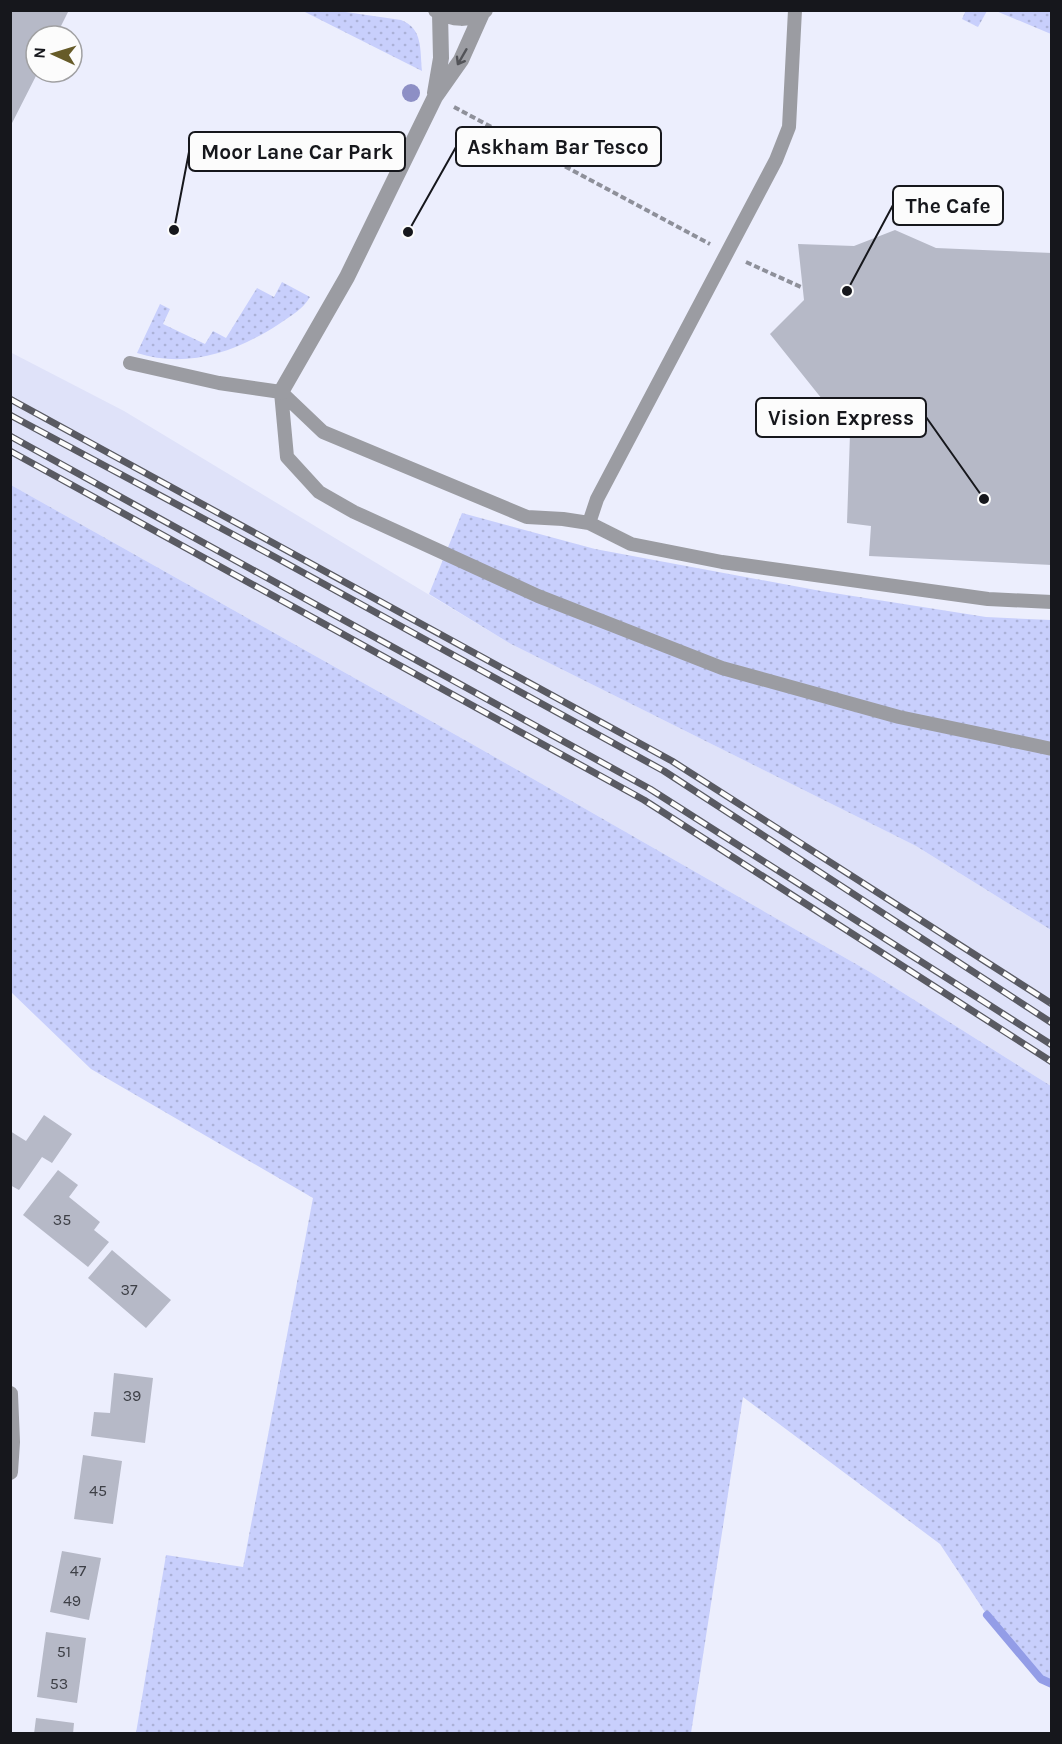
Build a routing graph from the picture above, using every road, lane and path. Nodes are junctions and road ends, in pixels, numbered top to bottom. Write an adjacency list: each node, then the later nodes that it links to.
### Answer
1 (795, 10): 5 (lane)
2 (438, 12): 3 (street); 4 (street)
3 (484, 12): 4 (street, one-way to 4)
4 (435, 97): 5 (path); 8 (street)
5 (727, 253): 6 (path); 9 (lane)
6 (802, 288)
7 (130, 363): 8 (lane)
8 (280, 392): 9 (lane); 11 (lane)
9 (589, 523): 10 (lane)
10 (1052, 602)
11 (1052, 749)
12 (10, 1394): 13 (street)
13 (10, 1472)

